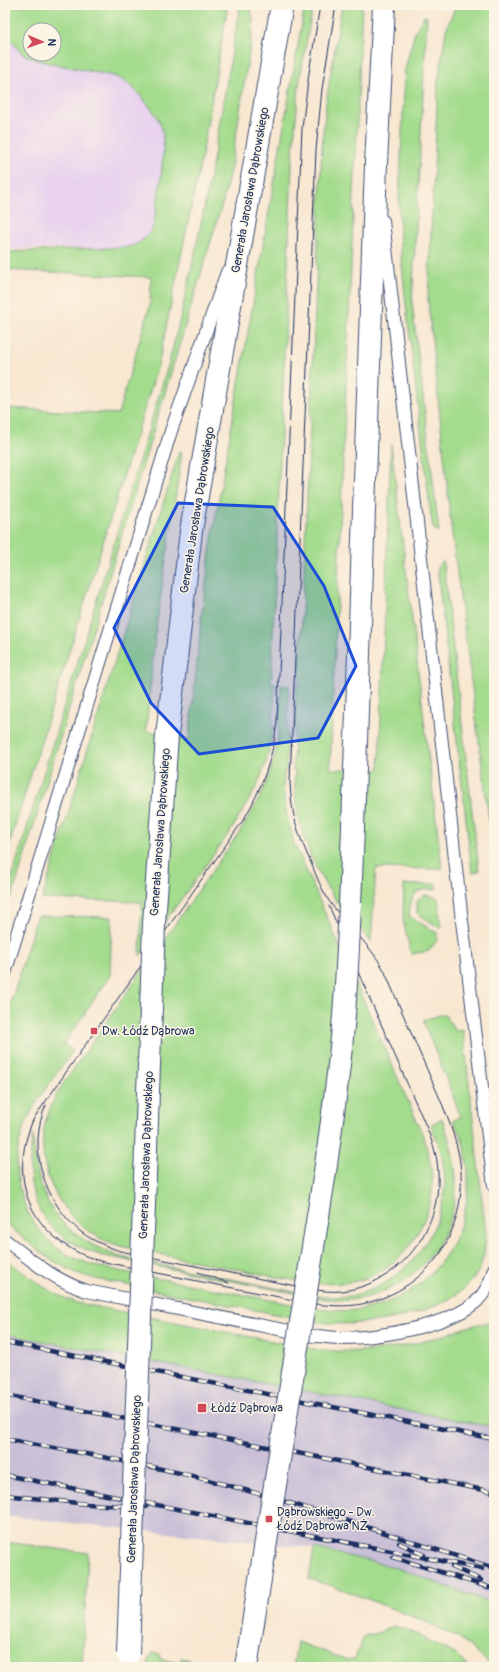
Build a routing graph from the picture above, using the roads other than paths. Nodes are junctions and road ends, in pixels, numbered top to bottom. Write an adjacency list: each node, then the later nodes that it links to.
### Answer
1 (282, 5): 4 (main road, Generała Jarosława Dąbrowskiego)
2 (384, 5): 3 (main road)
3 (376, 164): 6 (lane); 11 (main road, bridge)
4 (243, 230): 5 (lane); 10 (main road, Generała Jarosława Dąbrowskiego, bridge)
5 (5, 973)
6 (494, 1186)
7 (5, 1240): 9 (lane)
8 (494, 1269): 9 (lane)
9 (492, 1286)
10 (127, 1661)
11 (246, 1667)

